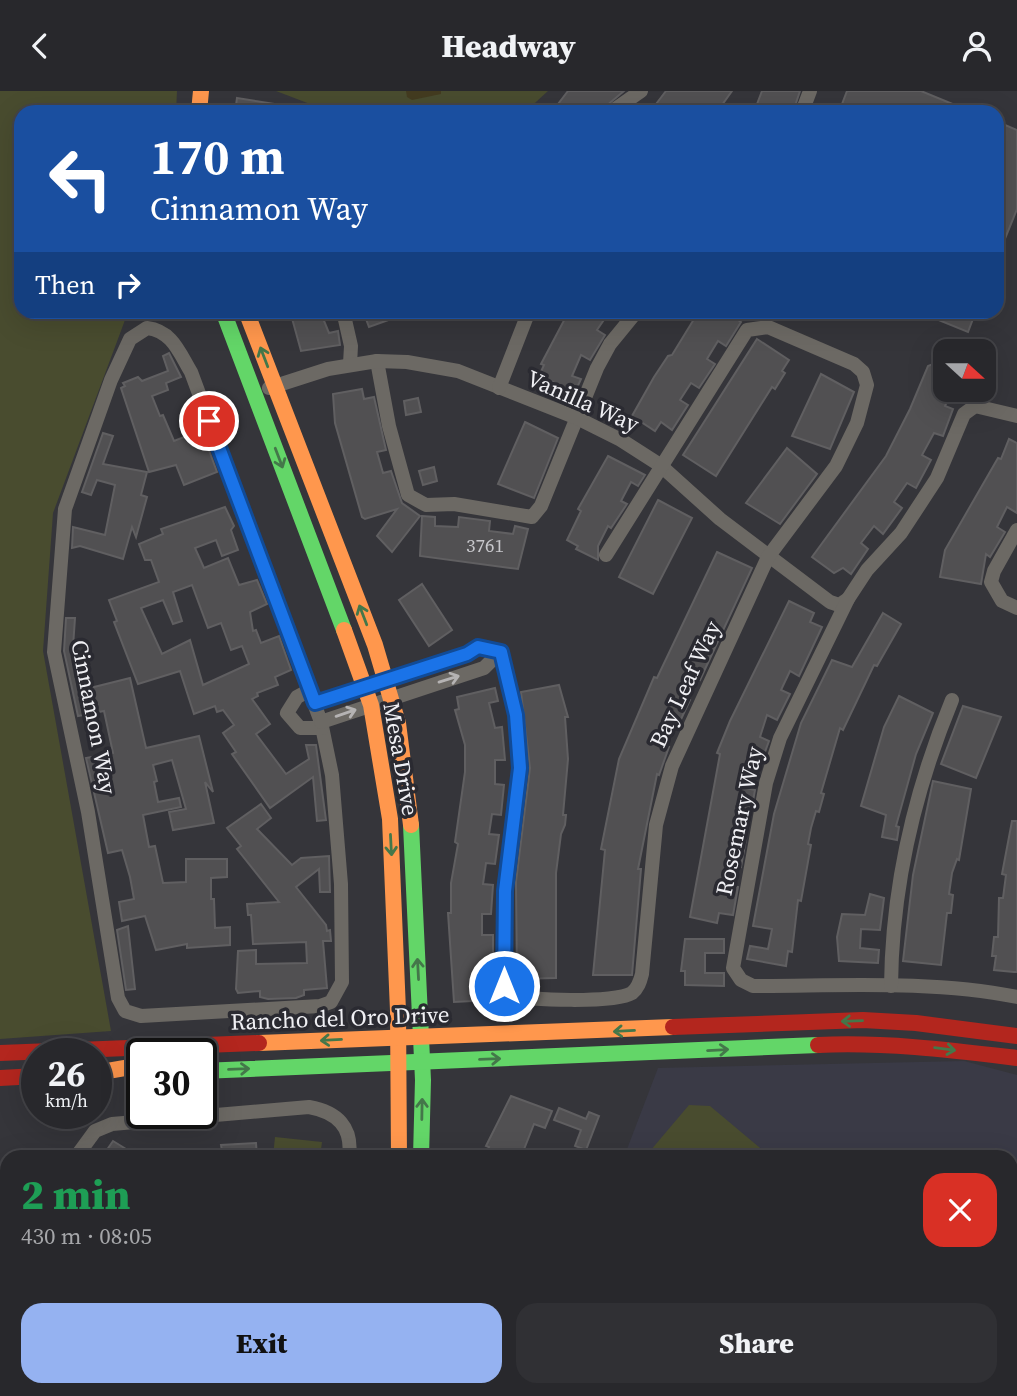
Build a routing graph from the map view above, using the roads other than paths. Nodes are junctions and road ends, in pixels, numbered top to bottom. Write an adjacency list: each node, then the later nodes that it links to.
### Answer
1 (641, 91): 2 (street)
2 (621, 105)
3 (226, 319): 12 (main road, Mesa Drive)
4 (249, 319): 10 (main road, Mesa Drive, one-way to 4)
5 (345, 319): 9 (street)
6 (526, 319): 11 (street)
7 (630, 319): 14 (street)
8 (377, 361): 9 (street, Vanilla Way); 11 (street, Vanilla Way); 14 (street)
9 (350, 364): 10 (street, Vanilla Way)
10 (275, 386): 12 (street, Vanilla Way); 22 (main road, Mesa Drive, one-way to 10)
11 (499, 388): 14 (street, Vanilla Way)
12 (255, 394): 23 (main road, Mesa Drive, one-way to 23)
13 (1017, 415): 19 (street, Rosemary Way)
14 (577, 418): 15 (street, Vanilla Way)
15 (660, 465): 17 (street); 18 (street, Vanilla Way); 18 (street, Bay Leaf Way)
16 (1017, 530): 20 (street)
17 (606, 555)
18 (768, 557): 19 (street, Vanilla Way); 21 (street, Bay Leaf Way)
19 (848, 599): 29 (street, Rosemary Way)
20 (1017, 608)
21 (501, 652): 22 (street); 25 (street, one-way to 21)
22 (386, 679): 23 (street); 25 (main road, Mesa Drive)
23 (365, 687): 24 (street); 27 (main road, Mesa Drive)
24 (313, 697): 28 (street, Cinnamon Way); 28 (street); 28 (street, Cinnamon Way)
25 (392, 697): 27 (street); 31 (main road, Mesa Drive, one-way to 25)
26 (952, 700): 29 (street)
27 (371, 705): 28 (street, one-way to 27); 33 (main road, Mesa Drive, one-way to 33)
28 (321, 725)
29 (891, 986): 30 (street, Rosemary Way)
30 (1017, 997)
31 (421, 1037): 32 (main road, Rancho del Oro Drive, one-way to 31); 33 (main road, Rancho del Oro Drive); 40 (main road, Mesa Drive)
32 (1017, 1037)
33 (399, 1038): 34 (main road, Rancho del Oro Drive, one-way to 34); 41 (main road, Mesa Drive)
34 (232, 1045): 35 (main road, Rancho del Oro Drive); 36 (main road)
35 (217, 1047)
36 (217, 1050)
37 (126, 1052): 38 (main road, Rancho del Oro Drive)
38 (0, 1053)
39 (1017, 1058): 40 (main road, Rancho del Oro Drive, one-way to 39)
40 (422, 1062): 41 (main road, Rancho del Oro Drive); 50 (main road, Mesa Drive, one-way to 40)
41 (400, 1063): 42 (main road, Rancho del Oro Drive, one-way to 41); 49 (main road, Mesa Drive)
42 (217, 1070)
43 (21, 1077): 44 (main road)
44 (0, 1078)
45 (217, 1114): 48 (street)
46 (126, 1122): 47 (street)
47 (81, 1150)
48 (349, 1150)
49 (399, 1150)
50 (422, 1150)

